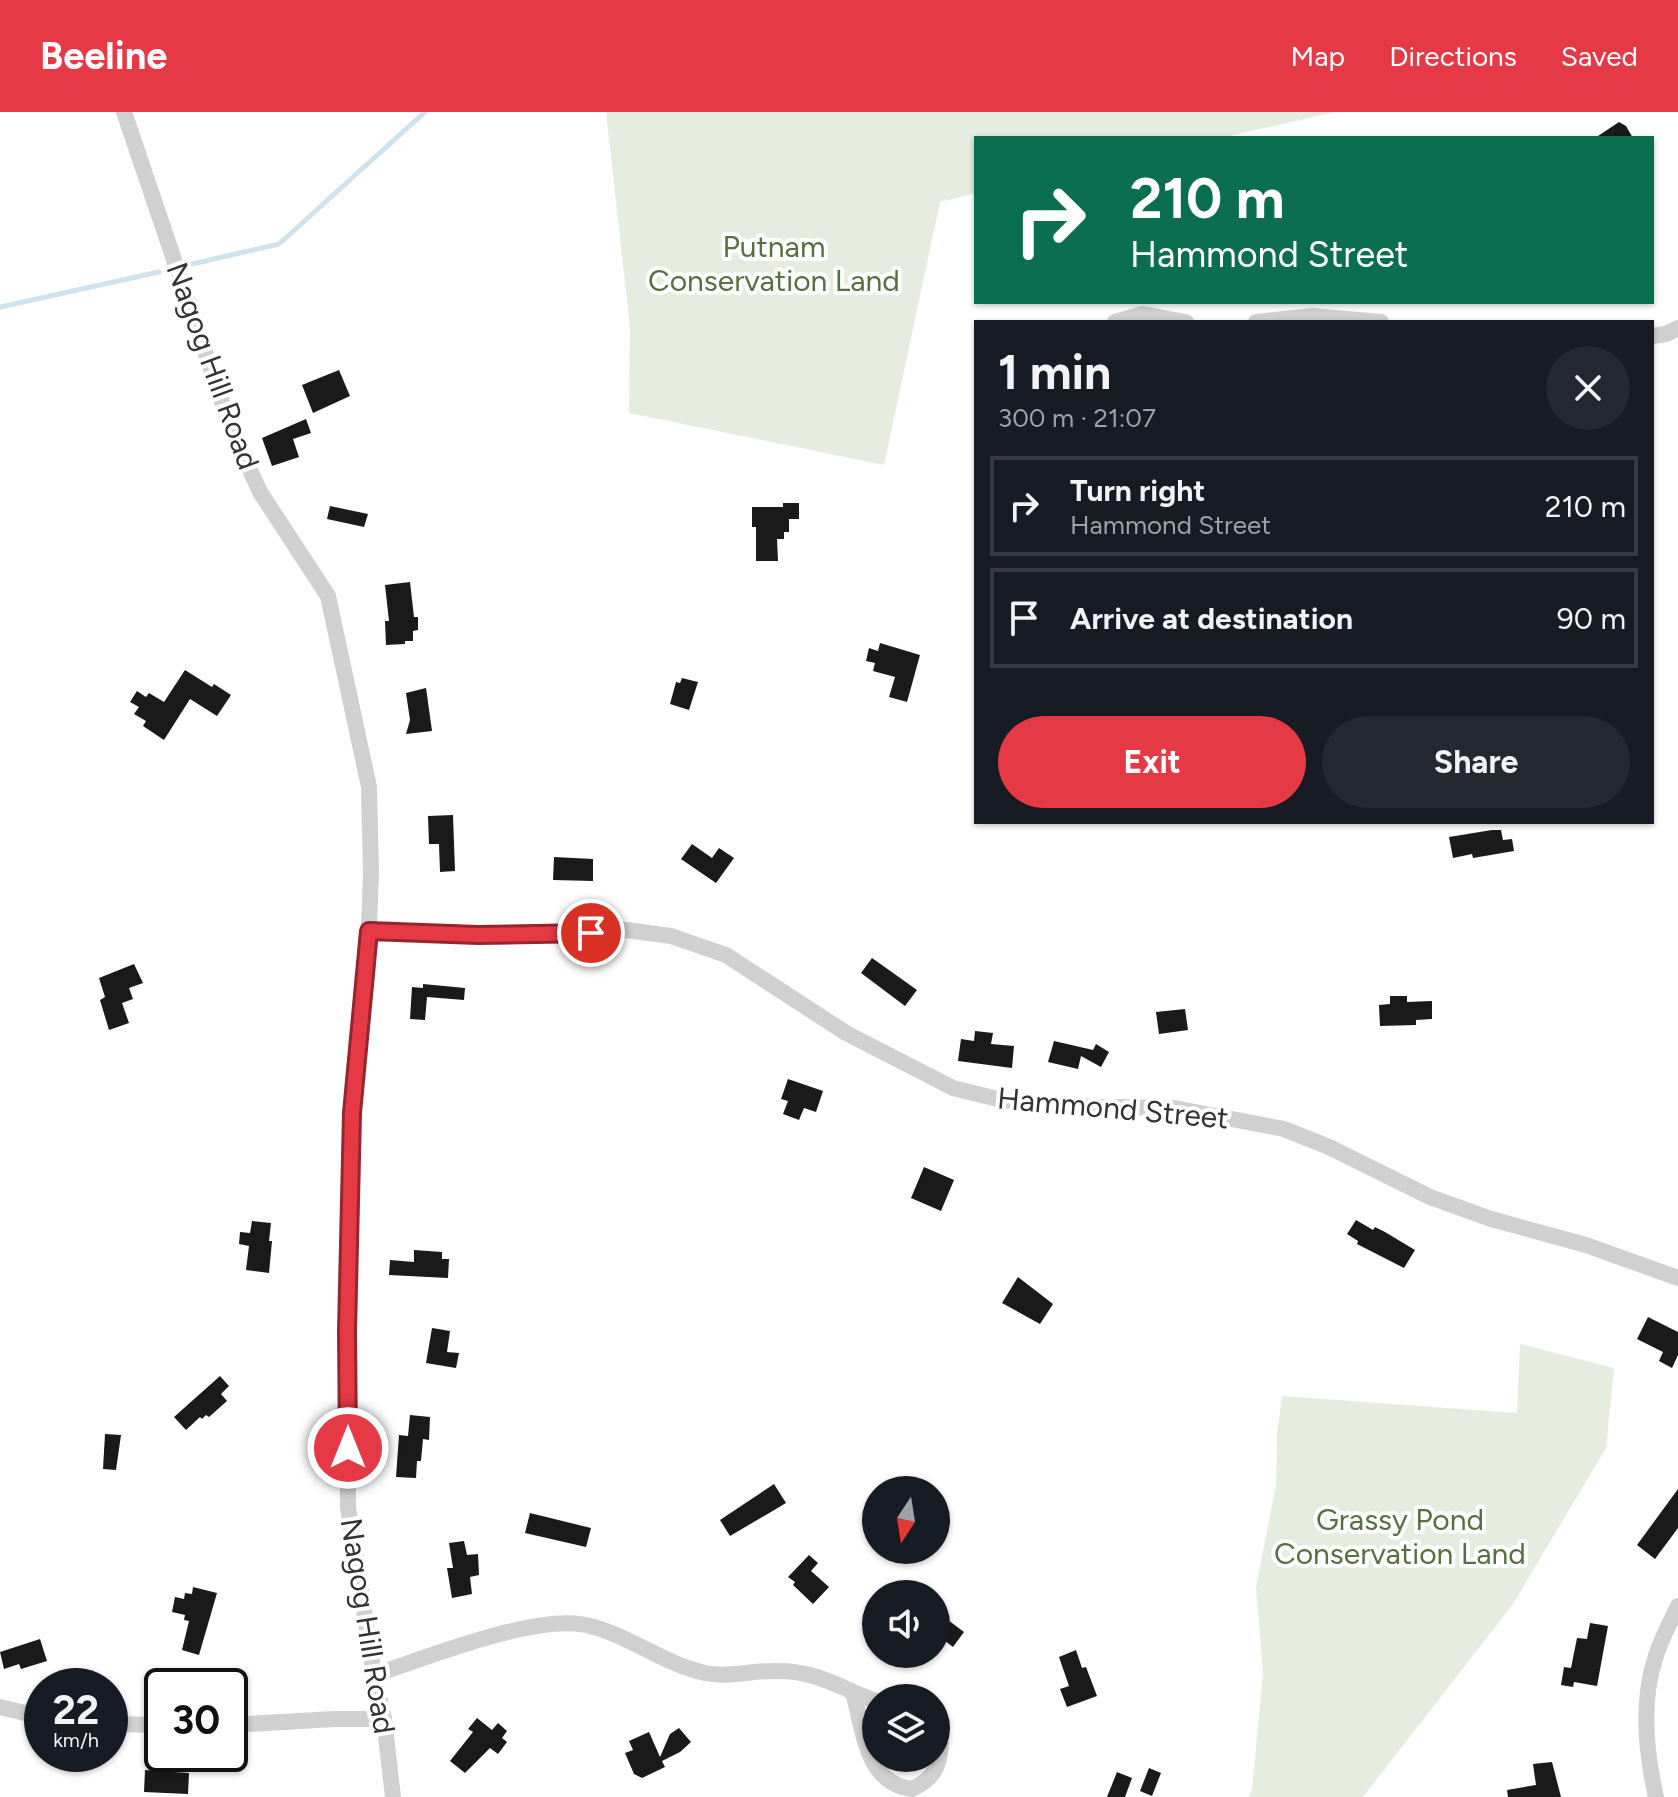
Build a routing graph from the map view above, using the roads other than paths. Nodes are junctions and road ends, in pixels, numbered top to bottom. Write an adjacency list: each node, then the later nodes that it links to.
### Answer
1 (124, 112): 8 (street, Nagog Hill Road)
2 (1120, 320): 3 (street)
3 (1177, 320)
4 (1275, 320): 5 (street)
5 (1358, 320)
6 (1678, 328): 7 (street)
7 (1654, 336)
8 (369, 931): 9 (street, Hammond Street); 11 (street, Nagog Hill Road)
9 (1678, 1278)
10 (1678, 1606): 22 (street)
11 (374, 1675): 12 (street); 16 (street, Nagog Hill Road)
12 (853, 1693): 13 (street); 17 (street)
13 (862, 1696)
14 (0, 1707): 15 (street)
15 (24, 1713)
16 (384, 1719): 18 (street); 21 (street, Nagog Hill Road)
17 (862, 1723)
18 (248, 1724)
19 (879, 1772): 20 (street)
20 (935, 1772)
21 (393, 1797)
22 (1656, 1797)

